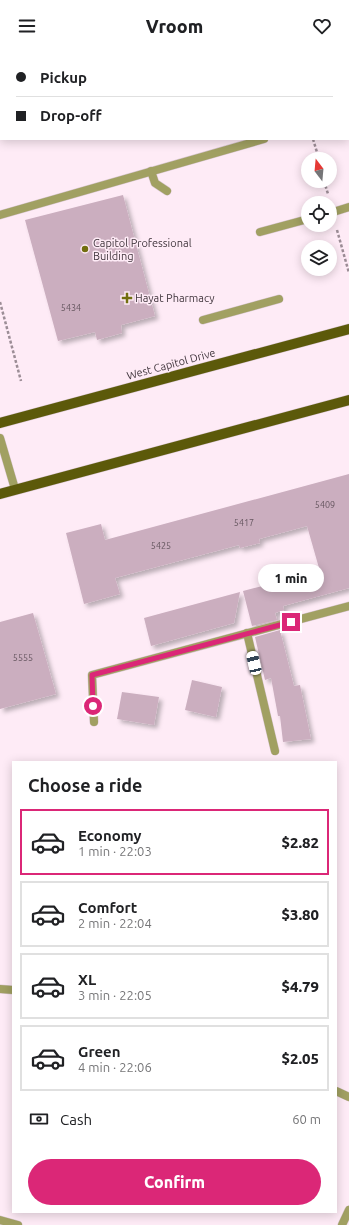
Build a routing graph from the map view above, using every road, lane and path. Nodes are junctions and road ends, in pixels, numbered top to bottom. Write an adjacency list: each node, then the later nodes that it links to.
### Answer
1 (260, 140): 4 (street)
2 (313, 140): 3 (path)
3 (317, 152)
4 (151, 171): 5 (street); 8 (street)
5 (167, 191)
6 (349, 207): 7 (street)
7 (337, 211)
8 (0, 215)
9 (301, 221): 10 (street)
10 (260, 232)
11 (279, 299): 13 (street)
12 (0, 302): 15 (path)
13 (203, 320)
14 (349, 329): 17 (main road, West Capitol Drive)
15 (21, 381)
16 (349, 400): 19 (main road)
17 (0, 423)
18 (0, 438): 19 (street)
19 (15, 489): 20 (main road)
20 (0, 494)
21 (349, 606): 22 (street)
22 (247, 633): 23 (street); 24 (street)
23 (94, 722)
24 (275, 751)
25 (0, 989): 26 (street)
26 (12, 990)
27 (337, 1091): 28 (street)
28 (349, 1097)
29 (349, 1210): 32 (street)
30 (0, 1220): 31 (street)
31 (18, 1225)
32 (342, 1225)

